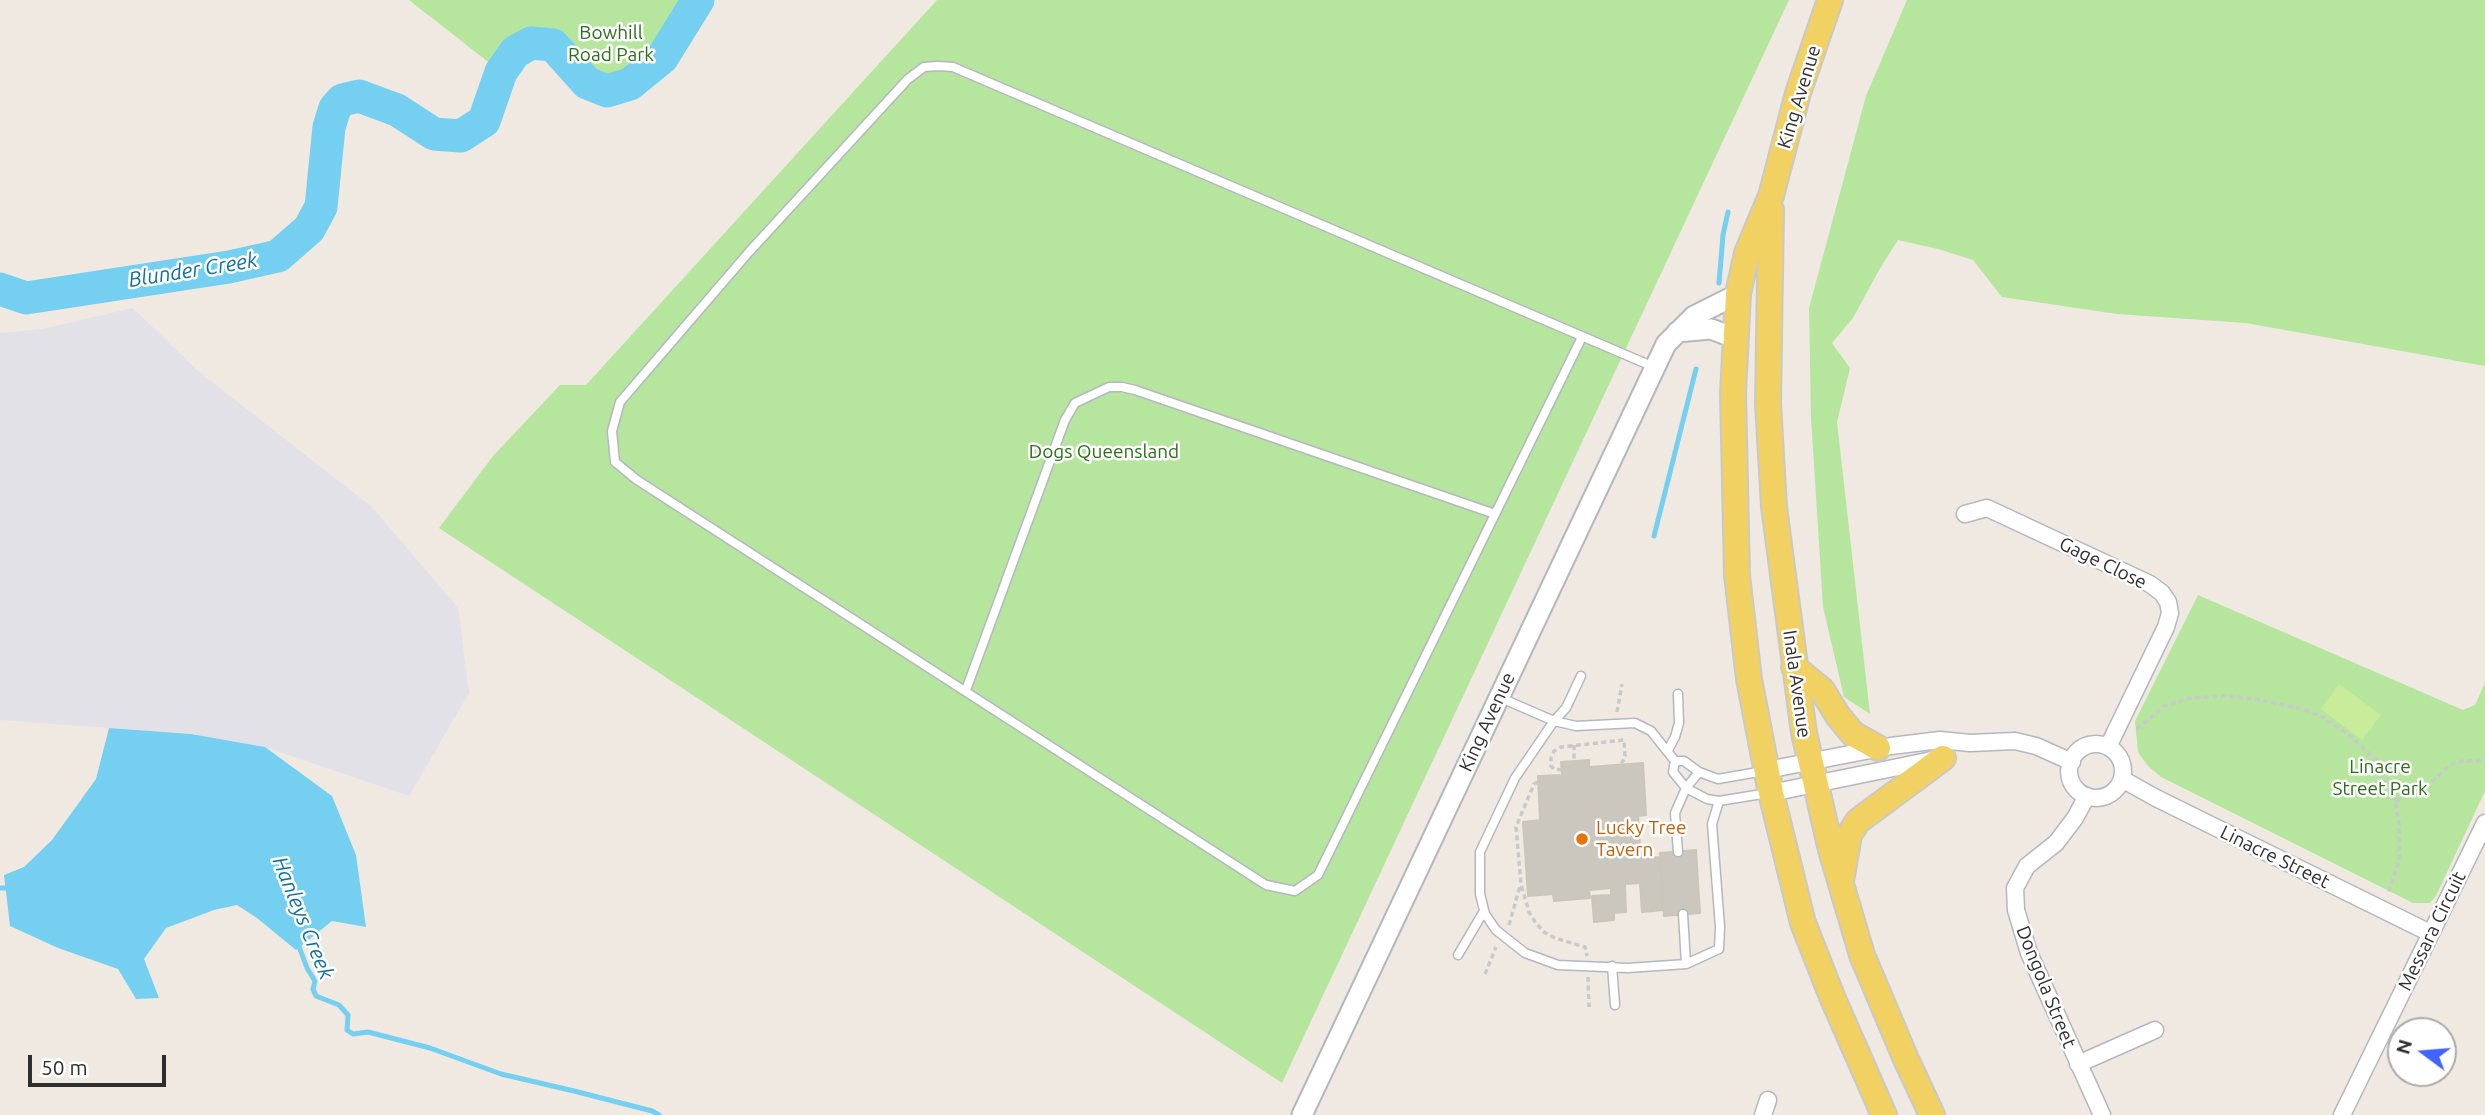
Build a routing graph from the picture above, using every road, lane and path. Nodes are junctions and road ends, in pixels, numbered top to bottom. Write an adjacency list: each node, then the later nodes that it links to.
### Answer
1 (1830, 0): 2 (main road, King Avenue)
2 (1771, 196): 3 (main road, King Avenue); 4 (main road, King Avenue)
3 (1770, 232): 11 (main road, Inala Avenue)
4 (1740, 287): 5 (street, King Avenue); 7 (main road)
5 (1677, 332): 7 (street); 8 (street, King Avenue)
6 (1582, 337): 8 (lane); 9 (lane); 14 (lane)
7 (1735, 338): 34 (main road)
8 (1654, 367): 16 (street, King Avenue)
9 (1495, 514): 14 (lane); 14 (lane)
10 (1965, 514): 21 (street, Gage Close)
11 (1794, 667): 22 (main road); 32 (main road, Inala Avenue)
12 (1581, 676): 18 (lane)
13 (1622, 684): 17 (path)
14 (967, 690)
15 (1678, 694): 24 (lane)
16 (1498, 697): 18 (lane); 58 (street, King Avenue)
17 (1617, 714)
18 (1554, 721): 24 (lane); 45 (lane)
19 (2129, 735): 39 (path)
20 (1574, 745): 25 (path); 29 (path); 30 (path)
21 (2108, 747): 28 (street); 33 (street)
22 (1878, 748): 23 (street); 32 (street)
23 (1941, 749): 28 (street); 32 (street); 42 (main road)
24 (1668, 750): 26 (lane)
25 (1574, 761)
26 (1675, 761): 31 (lane); 36 (lane)
27 (2485, 761): 39 (path)
28 (2072, 762): 37 (street)
29 (1620, 765)
30 (1562, 770)
31 (1699, 772): 34 (lane); 36 (lane)
32 (1812, 773): 34 (street); 34 (street); 42 (main road, Inala Avenue)
33 (2122, 779): 37 (street); 47 (street, Linacre Street)
34 (1769, 781): 38 (lane); 59 (main road)
35 (1538, 782): 43 (path)
36 (1686, 788): 38 (lane); 41 (lane)
37 (2087, 796): 57 (street, Dongola Street)
38 (1719, 801): 50 (lane)
39 (2395, 801): 44 (path)
40 (2485, 822): 47 (street, Messara Circuit)
41 (1678, 852)
42 (1840, 883): 60 (main road, Inala Avenue)
43 (1521, 884): 48 (path); 51 (path)
44 (2388, 894)
45 (1484, 911): 48 (lane); 49 (lane)
46 (1683, 914): 50 (lane)
47 (2430, 933): 62 (street, Messara Circuit)
48 (1503, 936): 51 (lane); 53 (path)
49 (1458, 955)
50 (1686, 964): 52 (lane)
51 (1587, 966): 52 (lane); 55 (path)
52 (1612, 966): 54 (lane)
53 (1485, 974)
54 (1615, 1005)
55 (1589, 1007)
56 (2155, 1030): 57 (street)
57 (2078, 1064): 61 (street, Dongola Street)
58 (1302, 1115)
59 (1884, 1115)
60 (1932, 1115)
61 (2102, 1115)
62 (2342, 1115)

